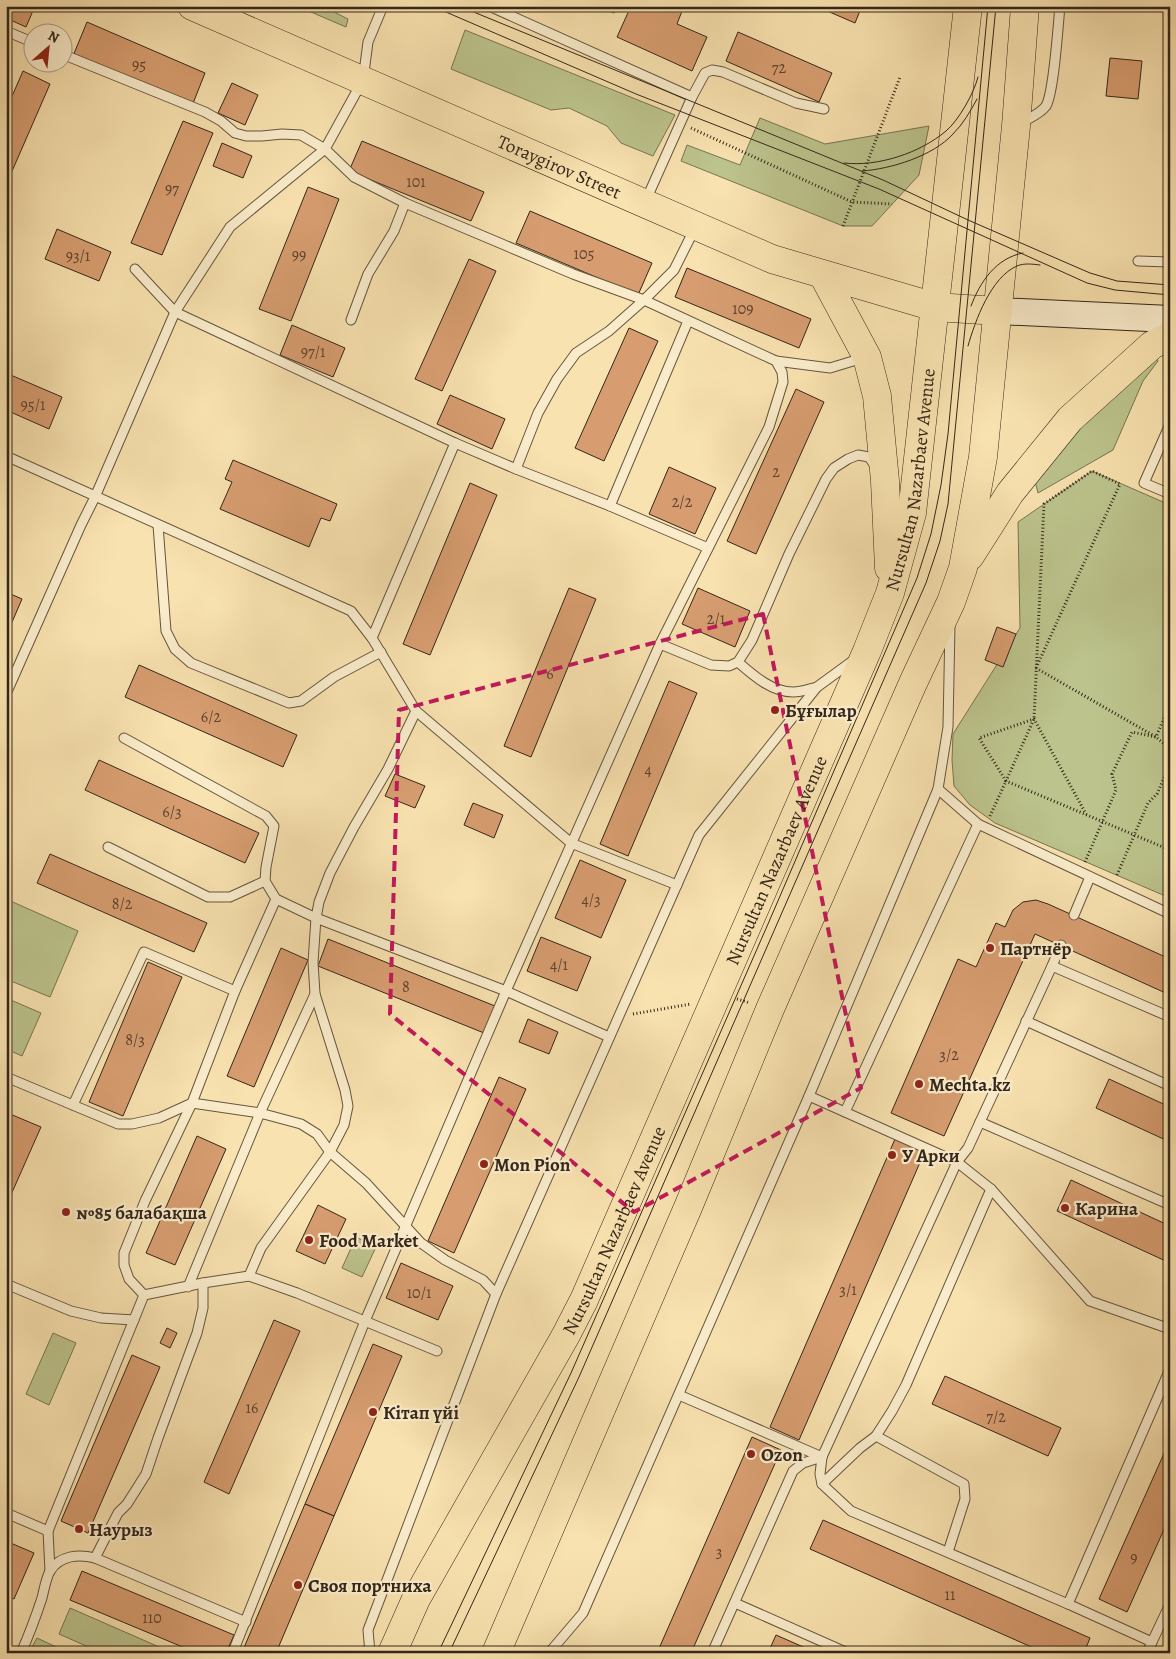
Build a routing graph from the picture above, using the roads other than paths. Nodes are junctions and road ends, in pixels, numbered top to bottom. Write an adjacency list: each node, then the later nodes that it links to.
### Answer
1 (192, 6): 10 (main road, Toraygirov Street)
2 (383, 6): 10 (lane)
3 (489, 6): 11 (lane)
4 (968, 6): 23 (main road, Nursultan Nazarbaev Avenue)
5 (1025, 6): 13 (main road)
6 (1060, 6): 13 (lane)
7 (6, 30): 8 (lane)
8 (22, 37)
9 (72, 58): 14 (lane)
10 (363, 80): 14 (lane); 16 (main road, Toraygirov Street)
11 (692, 97): 12 (lane); 16 (lane)
12 (824, 109)
13 (1016, 126): 24 (main road)
14 (325, 149): 15 (lane); 25 (lane)
15 (405, 203): 22 (lane); 26 (lane)
16 (645, 203): 17 (main road, Toraygirov Street)
17 (696, 225): 21 (main road, Toraygirov Street); 22 (lane)
18 (1138, 261): 19 (lane)
19 (1170, 262)
20 (135, 269): 25 (lane)
21 (823, 275): 23 (main road, Toraygirov Street); 30 (main road)
22 (644, 300): 28 (lane); 35 (lane)
23 (935, 307): 24 (main road, Toraygirov Street); 43 (main road, Nursultan Nazarbaev Avenue)
24 (998, 311): 27 (main road); 42 (main road)
25 (176, 312): 33 (lane); 38 (lane)
26 (351, 320)
27 (1170, 320)
28 (688, 321): 31 (lane); 39 (lane)
29 (1170, 336): 42 (main road)
30 (867, 357): 31 (lane); 36 (main road)
31 (776, 361): 41 (lane)
32 (1170, 424): 37 (lane)
33 (455, 442): 35 (lane); 45 (lane)
34 (6, 456): 38 (lane)
35 (516, 469): 39 (lane)
36 (885, 481): 43 (main road); 49 (lane)
37 (1170, 494)
38 (95, 497): 40 (lane); 51 (lane)
39 (610, 506): 41 (lane)
40 (158, 525): 45 (lane); 48 (lane)
41 (708, 548): 46 (lane)
42 (963, 568): 44 (main road)
43 (890, 593): 47 (main road, Nursultan Nazarbaev Avenue)
44 (951, 602): 54 (lane); 115 (main road)
45 (372, 638): 48 (lane)
46 (660, 644): 49 (lane); 56 (lane)
47 (867, 651): 50 (lane); 114 (main road, Nursultan Nazarbaev Avenue)
48 (380, 652): 52 (lane)
49 (738, 662): 50 (lane)
50 (817, 687): 60 (lane)
51 (6, 694)
52 (416, 711): 56 (lane); 64 (lane)
53 (124, 738): 59 (lane)
54 (938, 789): 55 (lane); 75 (lane)
55 (978, 824): 58 (lane); 78 (lane)
56 (572, 843): 60 (lane); 68 (lane)
57 (108, 847): 59 (lane)
58 (1090, 877): 62 (lane); 63 (lane)
59 (265, 881): 61 (lane)
60 (677, 885): 72 (lane)
61 (276, 899): 64 (lane); 67 (lane)
62 (1170, 914)
63 (1074, 916)
64 (316, 918): 68 (lane); 69 (lane)
65 (1061, 945): 66 (lane)
66 (1052, 966): 70 (lane); 71 (lane)
67 (235, 991): 76 (lane); 77 (lane)
68 (506, 991): 72 (lane); 85 (lane)
69 (315, 994): 79 (lane); 81 (lane)
70 (1170, 1017)
71 (1026, 1022): 74 (lane); 80 (lane)
72 (609, 1036): 90 (lane)
73 (6, 1077): 77 (lane)
74 (1170, 1086)
75 (809, 1096): 78 (lane); 97 (lane)
76 (192, 1103): 77 (lane); 79 (lane); 91 (lane)
77 (74, 1105)
78 (845, 1112): 82 (lane)
79 (260, 1113): 81 (lane); 89 (lane)
80 (980, 1122): 82 (lane); 84 (lane)
81 (330, 1152): 85 (lane); 86 (lane)
82 (958, 1162): 83 (lane); 99 (lane)
83 (991, 1189): 94 (lane); 98 (lane)
84 (1170, 1205)
85 (404, 1225): 90 (lane); 93 (lane)
86 (249, 1276): 87 (lane); 93 (lane)
87 (203, 1283): 89 (lane); 104 (lane)
88 (6, 1284): 92 (lane)
89 (188, 1287): 91 (lane)
90 (496, 1294): 113 (lane)
91 (144, 1295): 92 (lane)
92 (134, 1320): 102 (lane)
93 (365, 1321): 95 (lane); 109 (lane)
94 (1170, 1330)
95 (437, 1351)
96 (1170, 1369): 107 (lane)
97 (679, 1395): 99 (lane); 116 (lane)
98 (876, 1436): 100 (lane); 103 (lane)
99 (822, 1457): 100 (lane); 106 (lane)
100 (822, 1484): 103 (lane)
101 (6, 1514): 102 (lane)
102 (48, 1531): 105 (lane)
103 (948, 1552): 107 (lane)
104 (95, 1558): 105 (lane); 109 (lane)
105 (50, 1571): 112 (lane)
106 (735, 1603): 117 (lane); 118 (lane)
107 (1068, 1604): 110 (lane)
108 (1170, 1604): 110 (lane)
109 (246, 1622): 111 (lane)
110 (1152, 1642): 119 (lane)
111 (235, 1647)
112 (21, 1653)
113 (370, 1653)
114 (392, 1653)
115 (496, 1653)
116 (549, 1653)
117 (712, 1653)
118 (848, 1653)
119 (1147, 1653)

